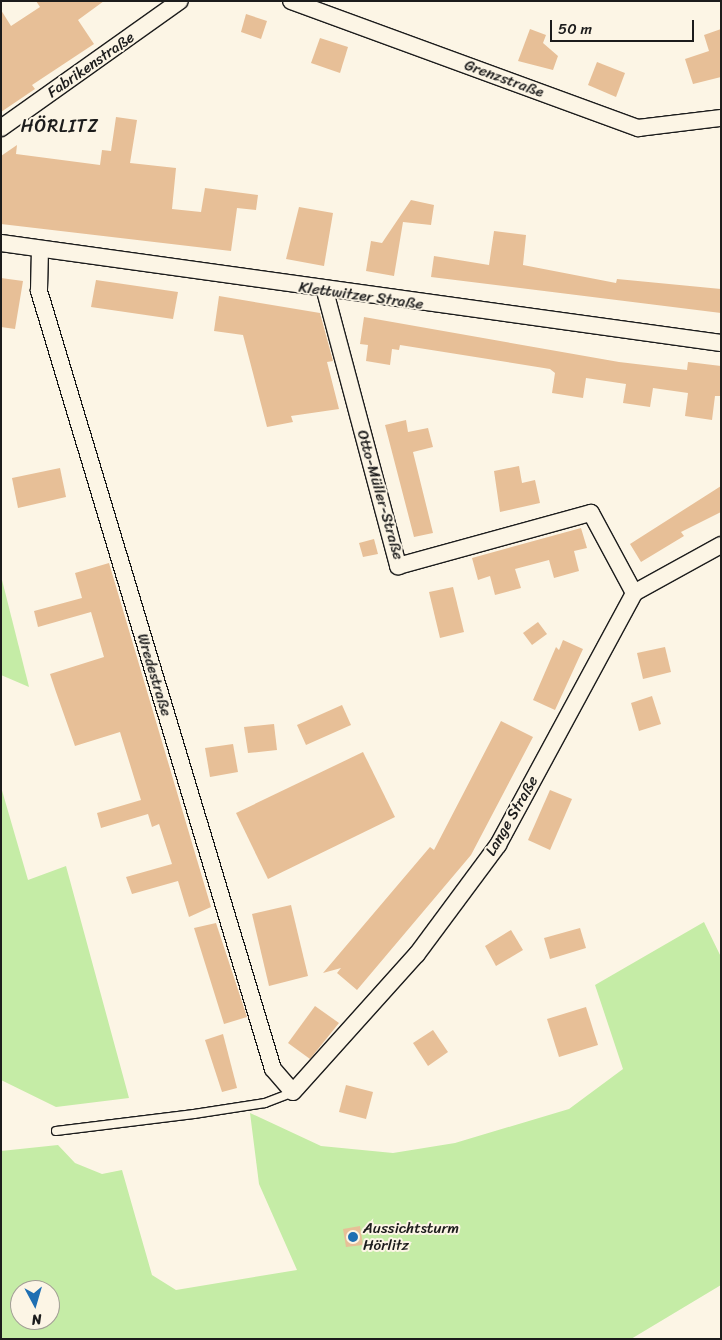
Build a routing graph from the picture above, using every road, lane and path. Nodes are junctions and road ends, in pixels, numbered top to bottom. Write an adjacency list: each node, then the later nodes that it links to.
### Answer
1 (180, 1): 4 (street, Fabrikenstraße)
2 (291, 1): 3 (street, Grenzstraße)
3 (721, 118)
4 (1, 128)
5 (1, 244): 6 (street, Klettwitzer Straße)
6 (40, 249): 7 (street, Klettwitzer Straße); 11 (street, Wredestraße)
7 (325, 291): 8 (street, Klettwitzer Straße); 10 (street, Otto-Müller-Straße)
8 (721, 343)
9 (721, 545): 10 (street)
10 (634, 593): 11 (street, Lange Straße)
11 (294, 1092): 12 (lane)
12 (56, 1131)

